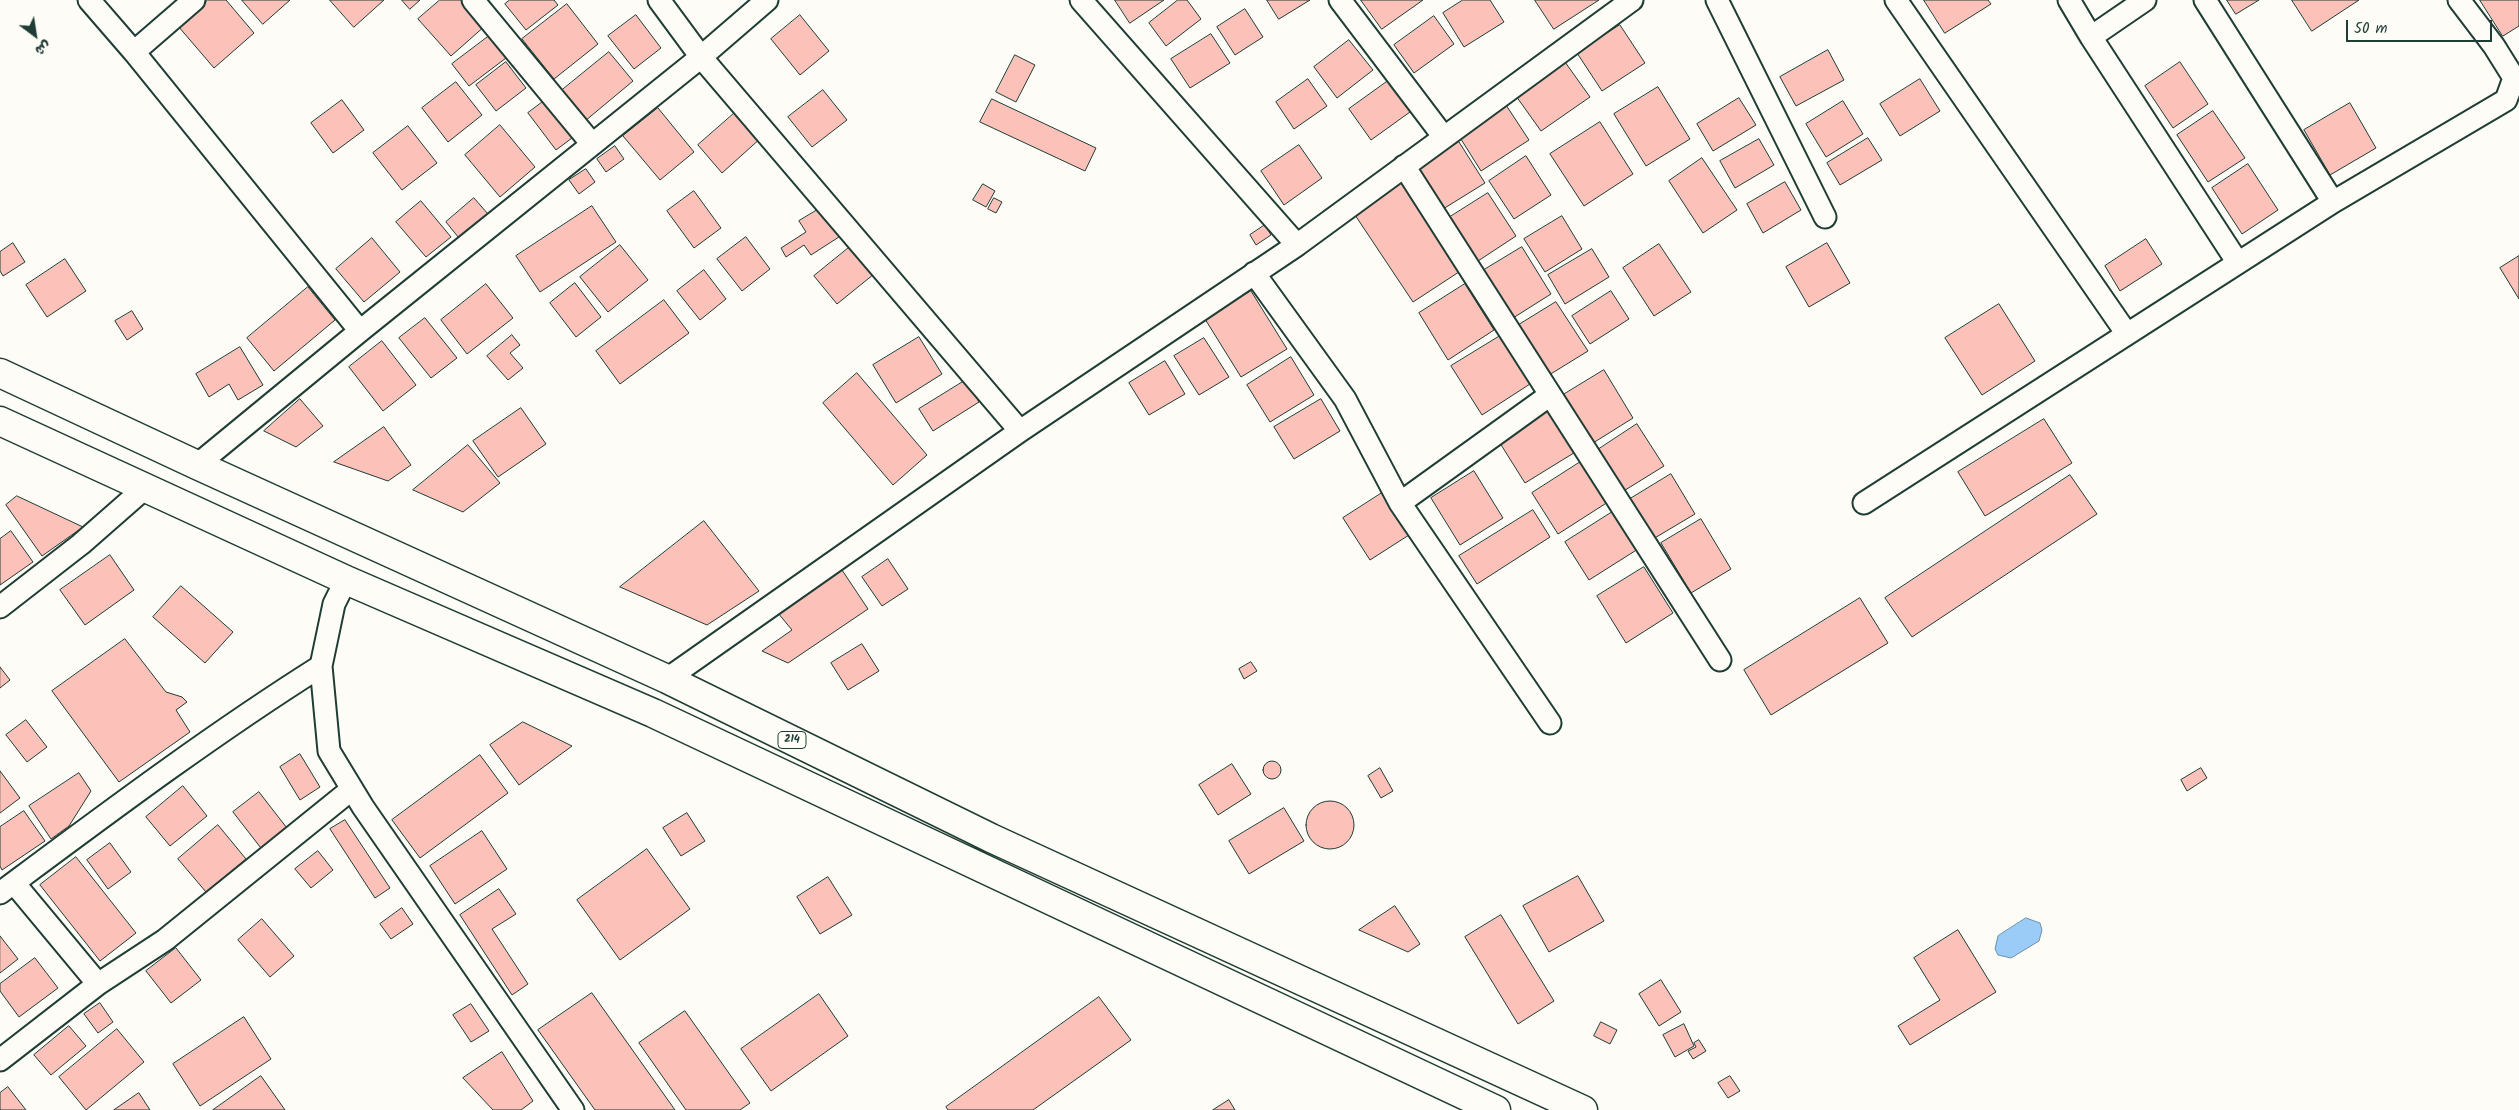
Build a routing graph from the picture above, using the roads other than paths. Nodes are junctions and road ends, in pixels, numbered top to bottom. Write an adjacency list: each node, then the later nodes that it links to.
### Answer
1 (88, 0): 16 (street)
2 (194, 0): 16 (street)
3 (473, 0): 19 (street)
4 (659, 0): 17 (street)
5 (767, 0): 17 (street)
6 (1081, 0): 23 (street)
7 (1340, 0): 18 (street)
8 (1632, 0): 18 (street)
9 (1717, 0): 22 (street)
10 (1896, 0): 27 (street)
11 (2069, 0): 15 (street)
12 (2146, 0): 15 (street)
13 (2205, 0): 21 (street)
14 (2459, 0): 21 (street)
15 (2091, 37): 24 (street)
16 (134, 52): 26 (street)
17 (701, 58): 19 (street); 31 (street)
18 (1443, 136): 20 (street)
19 (592, 144): 26 (street)
20 (1404, 166): 23 (street); 29 (street)
21 (2333, 202): 24 (street)
22 (1825, 217)
23 (1297, 245): 25 (street)
24 (2238, 263): 27 (street)
25 (1254, 273): 31 (street); 34 (street)
26 (360, 331): 32 (street)
27 (2126, 334): 35 (street)
28 (0, 372): 32 (highway, 214)
29 (1550, 395): 34 (street); 42 (street)
30 (0, 422): 33 (highway)
31 (1020, 431): 44 (street)
32 (197, 465): 36 (highway, 214)
33 (146, 487): 38 (highway); 41 (street)
34 (1400, 503): 45 (street)
35 (1864, 503)
36 (332, 527): 37 (highway, 214); 38 (highway)
37 (400, 558): 40 (highway); 44 (highway, 214)
38 (315, 566): 39 (highway)
39 (346, 580): 40 (highway); 43 (street)
40 (383, 596): 51 (highway)
41 (0, 607)
42 (1720, 660)
43 (321, 666): 46 (street); 47 (street)
44 (667, 679): 52 (highway, 214)
45 (1550, 723)
46 (352, 789): 48 (street); 50 (street)
47 (7, 888): 48 (street)
48 (98, 984): 49 (street)
49 (0, 1060)
50 (573, 1110)
51 (1496, 1110)
52 (1583, 1110)

